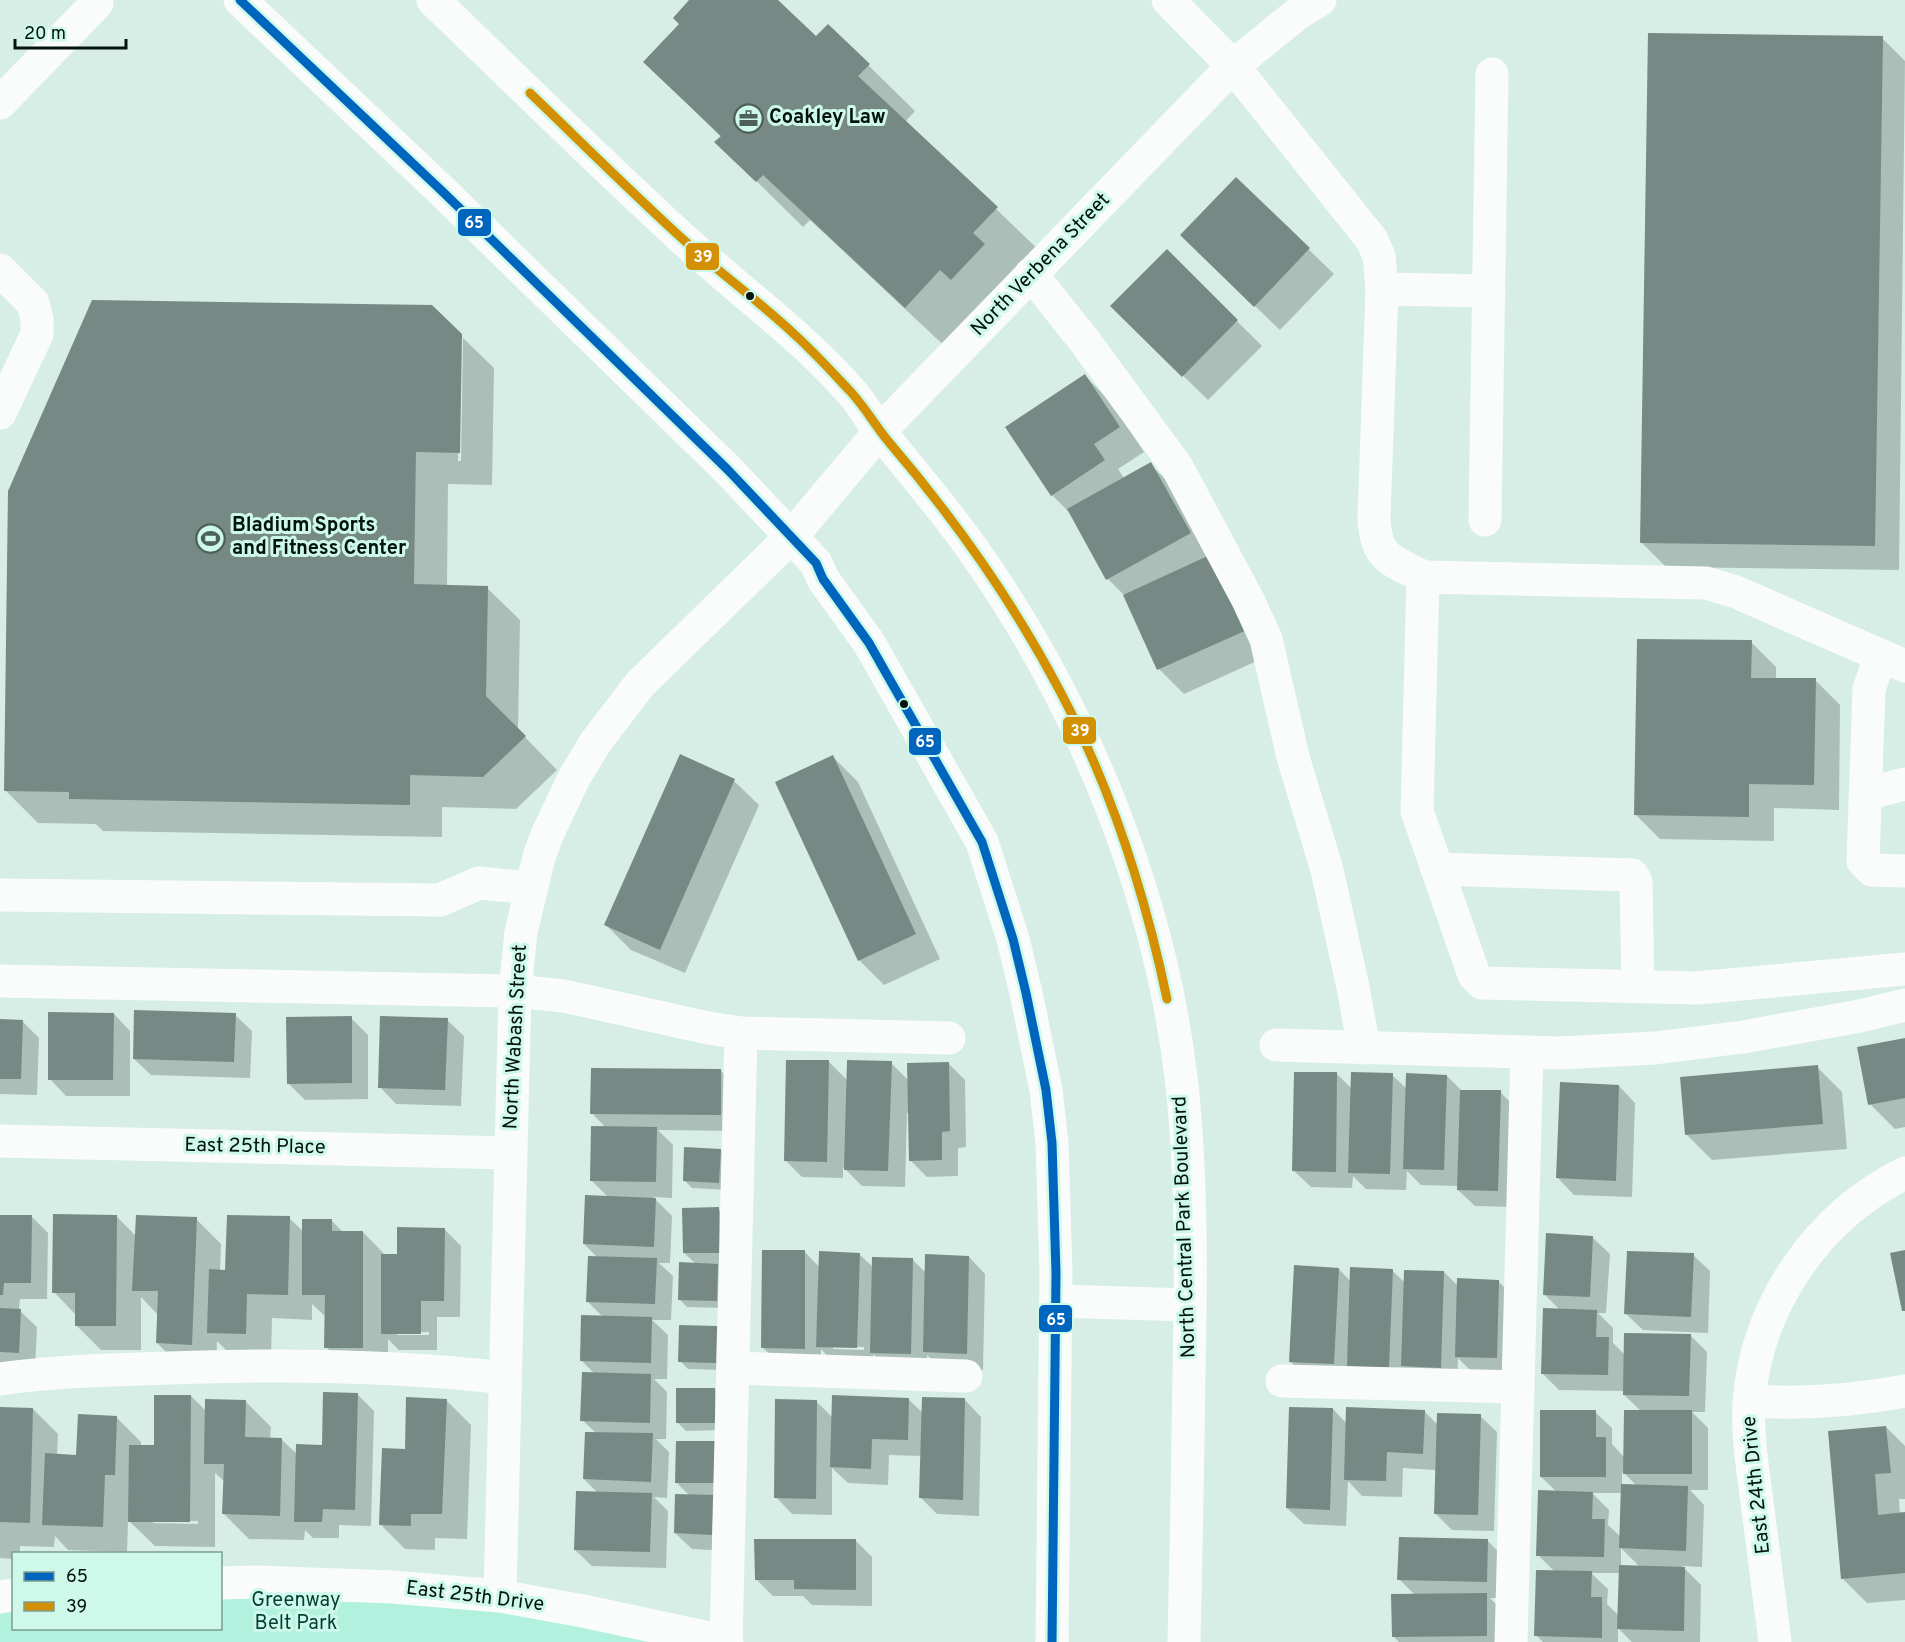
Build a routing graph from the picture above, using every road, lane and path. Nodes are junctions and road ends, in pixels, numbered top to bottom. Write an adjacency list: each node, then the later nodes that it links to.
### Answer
1 (240, 0): 16 (main road)
2 (433, 0): 14 (main road, North Central Park Boulevard)
3 (1168, 0): 6 (main road)
4 (1320, 0): 6 (main road, North Verbena Street)
5 (97, 3): 8 (main road)
6 (1233, 66): 10 (main road, North Verbena Street); 11 (main road)
7 (1492, 74): 12 (main road)
8 (0, 103)
9 (0, 270): 13 (main road)
10 (1031, 274): 14 (main road, North Verbena Street); 33 (main road)
11 (1382, 289): 12 (main road); 17 (main road)
12 (1489, 291): 15 (main road)
13 (0, 413)
14 (880, 431): 16 (main road, North Verbena Street); 39 (main road, North Central Park Boulevard)
15 (1485, 520)
16 (792, 536): 23 (main road, North Wabash Street); 38 (main road)
17 (1423, 578): 18 (main road); 21 (main road)
18 (1893, 661): 20 (main road)
19 (1905, 784): 20 (main road)
20 (1866, 794): 22 (main road)
21 (1437, 869): 27 (main road); 27 (main road)
22 (1905, 871)
23 (531, 888): 24 (main road); 28 (main road, North Wabash Street)
24 (0, 895)
25 (1905, 969): 27 (main road)
26 (0, 981): 28 (main road)
27 (1638, 987)
28 (515, 991): 30 (main road); 36 (main road, North Wabash Street)
29 (1905, 1005): 34 (main road)
30 (741, 1033): 31 (main road); 40 (main road)
31 (949, 1038)
32 (1276, 1045): 33 (main road)
33 (1364, 1048): 34 (main road)
34 (1527, 1052): 45 (main road)
35 (0, 1141): 36 (main road, East 25th Place)
36 (510, 1153): 42 (main road, North Wabash Street)
37 (1905, 1173): 47 (main road, East 24th Drive)
38 (1056, 1301): 39 (main road); 51 (main road)
39 (1190, 1305): 52 (main road, North Central Park Boulevard)
40 (733, 1368): 41 (main road); 50 (main road)
41 (966, 1376)
42 (505, 1378): 43 (main road); 49 (main road, North Wabash Street)
43 (0, 1379)
44 (1282, 1381): 45 (main road)
45 (1518, 1387): 53 (main road)
46 (1905, 1391): 47 (main road)
47 (1750, 1401): 54 (main road, East 24th Drive)
48 (222, 1583): 49 (main road, East 25th Drive)
49 (500, 1596): 50 (main road, East 25th Drive)
50 (726, 1642)
51 (1052, 1642)
52 (1184, 1642)
53 (1511, 1642)
54 (1775, 1642)

